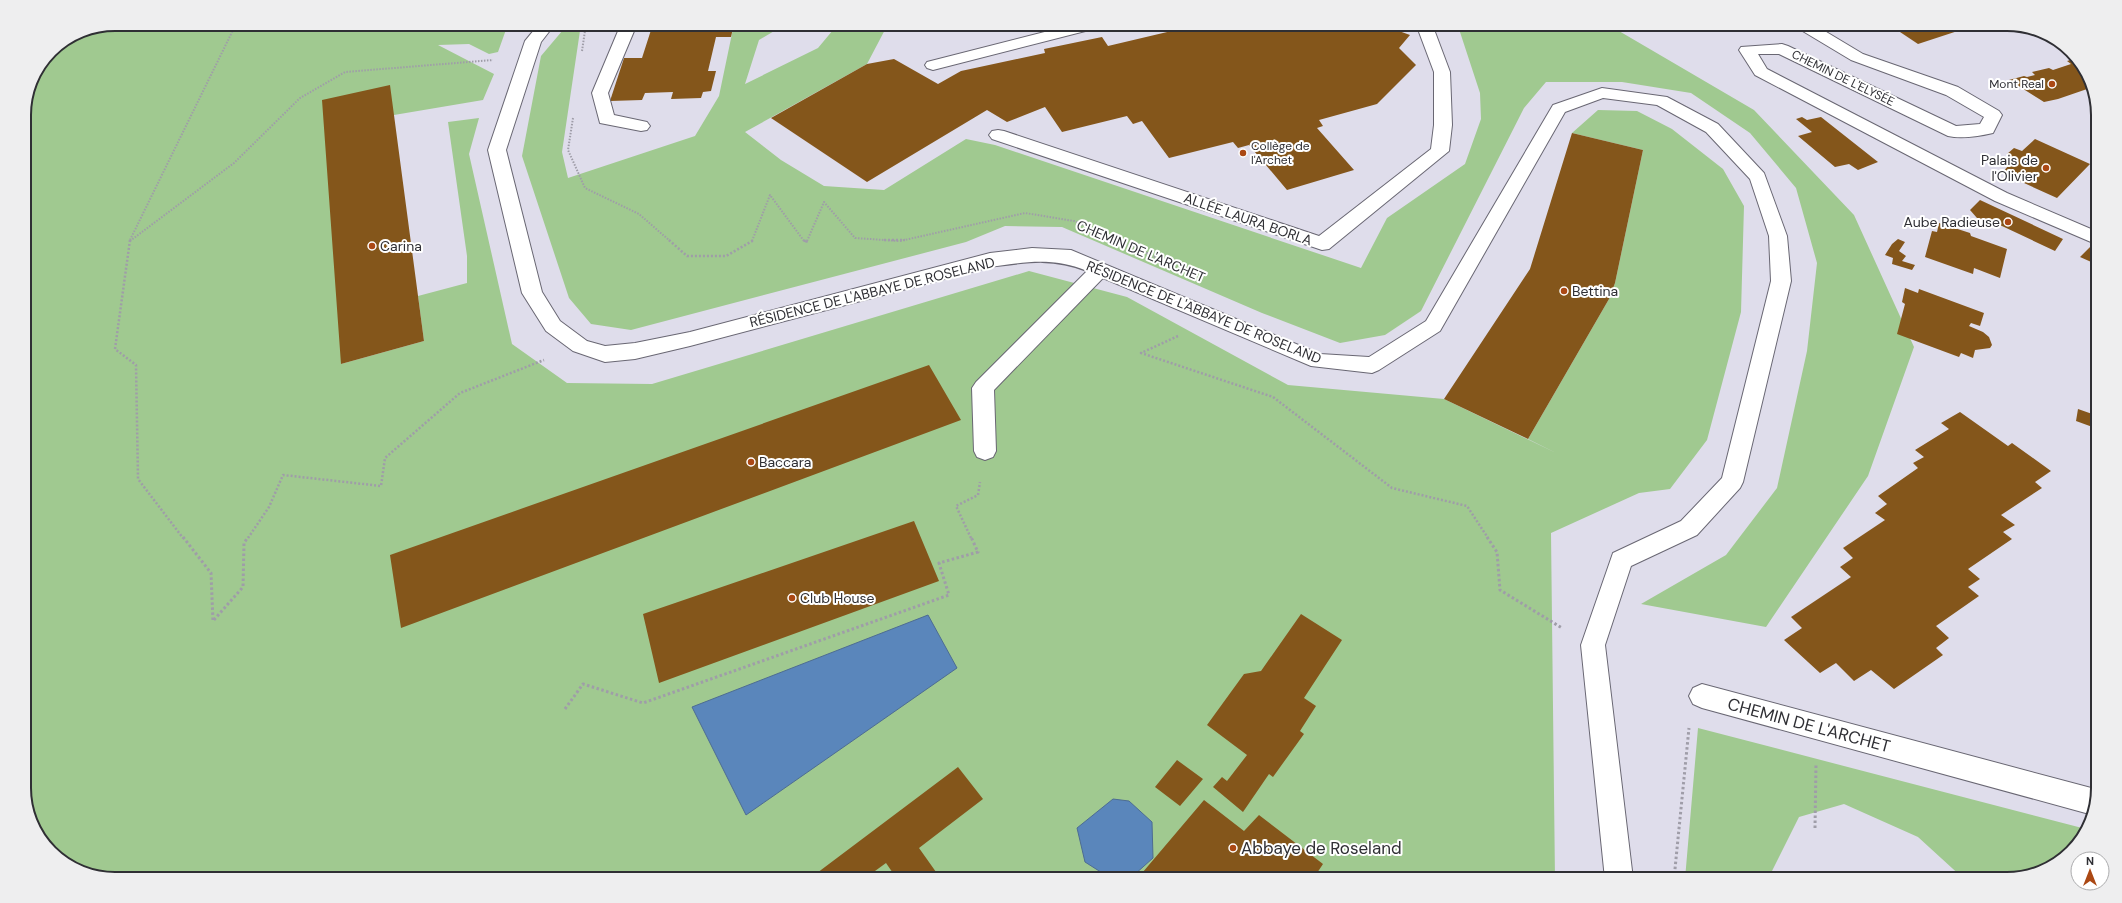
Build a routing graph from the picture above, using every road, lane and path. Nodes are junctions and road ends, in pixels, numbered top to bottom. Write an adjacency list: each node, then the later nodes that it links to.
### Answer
1 (233, 31): 15 (path)
2 (542, 31): 9 (street, RÉSIDENCE DE L'ABBAYE DE ROSELAND)
3 (585, 31): 8 (path)
4 (626, 31): 12 (street)
5 (1067, 31): 10 (street)
6 (1427, 31): 13 (street, ALLÉE LAURA BORLA)
7 (1814, 31): 14 (street, CHEMIN DE L'ELYSÉE)
8 (582, 56)
9 (527, 57): 15 (path); 19 (street, RÉSIDENCE DE L'ABBAYE DE ROSELAND)
10 (933, 65)
11 (574, 111): 16 (path, CHEMIN DE L'ARCHET)
12 (641, 126)
13 (998, 135)
14 (2091, 235)
15 (130, 240): 19 (path)
16 (1179, 267)
17 (1100, 270): 18 (street, RÉSIDENCE DE L'ABBAYE DE ROSELAND); 19 (street, RÉSIDENCE DE L'ABBAYE DE ROSELAND); 20 (street)
18 (1218, 318): 21 (path); 21 (street, RÉSIDENCE DE L'ABBAYE DE ROSELAND)
19 (580, 346)
20 (985, 452): 23 (path)
21 (1593, 645): 27 (street, RÉSIDENCE DE L'ABBAYE DE ROSELAND)
22 (1702, 696): 24 (street, CHEMIN DE L'ARCHET); 28 (path)
23 (565, 709)
24 (1816, 726): 25 (street, CHEMIN DE L'ARCHET); 26 (path)
25 (2090, 801)
26 (1815, 828)
27 (1618, 872)
28 (1675, 872)

